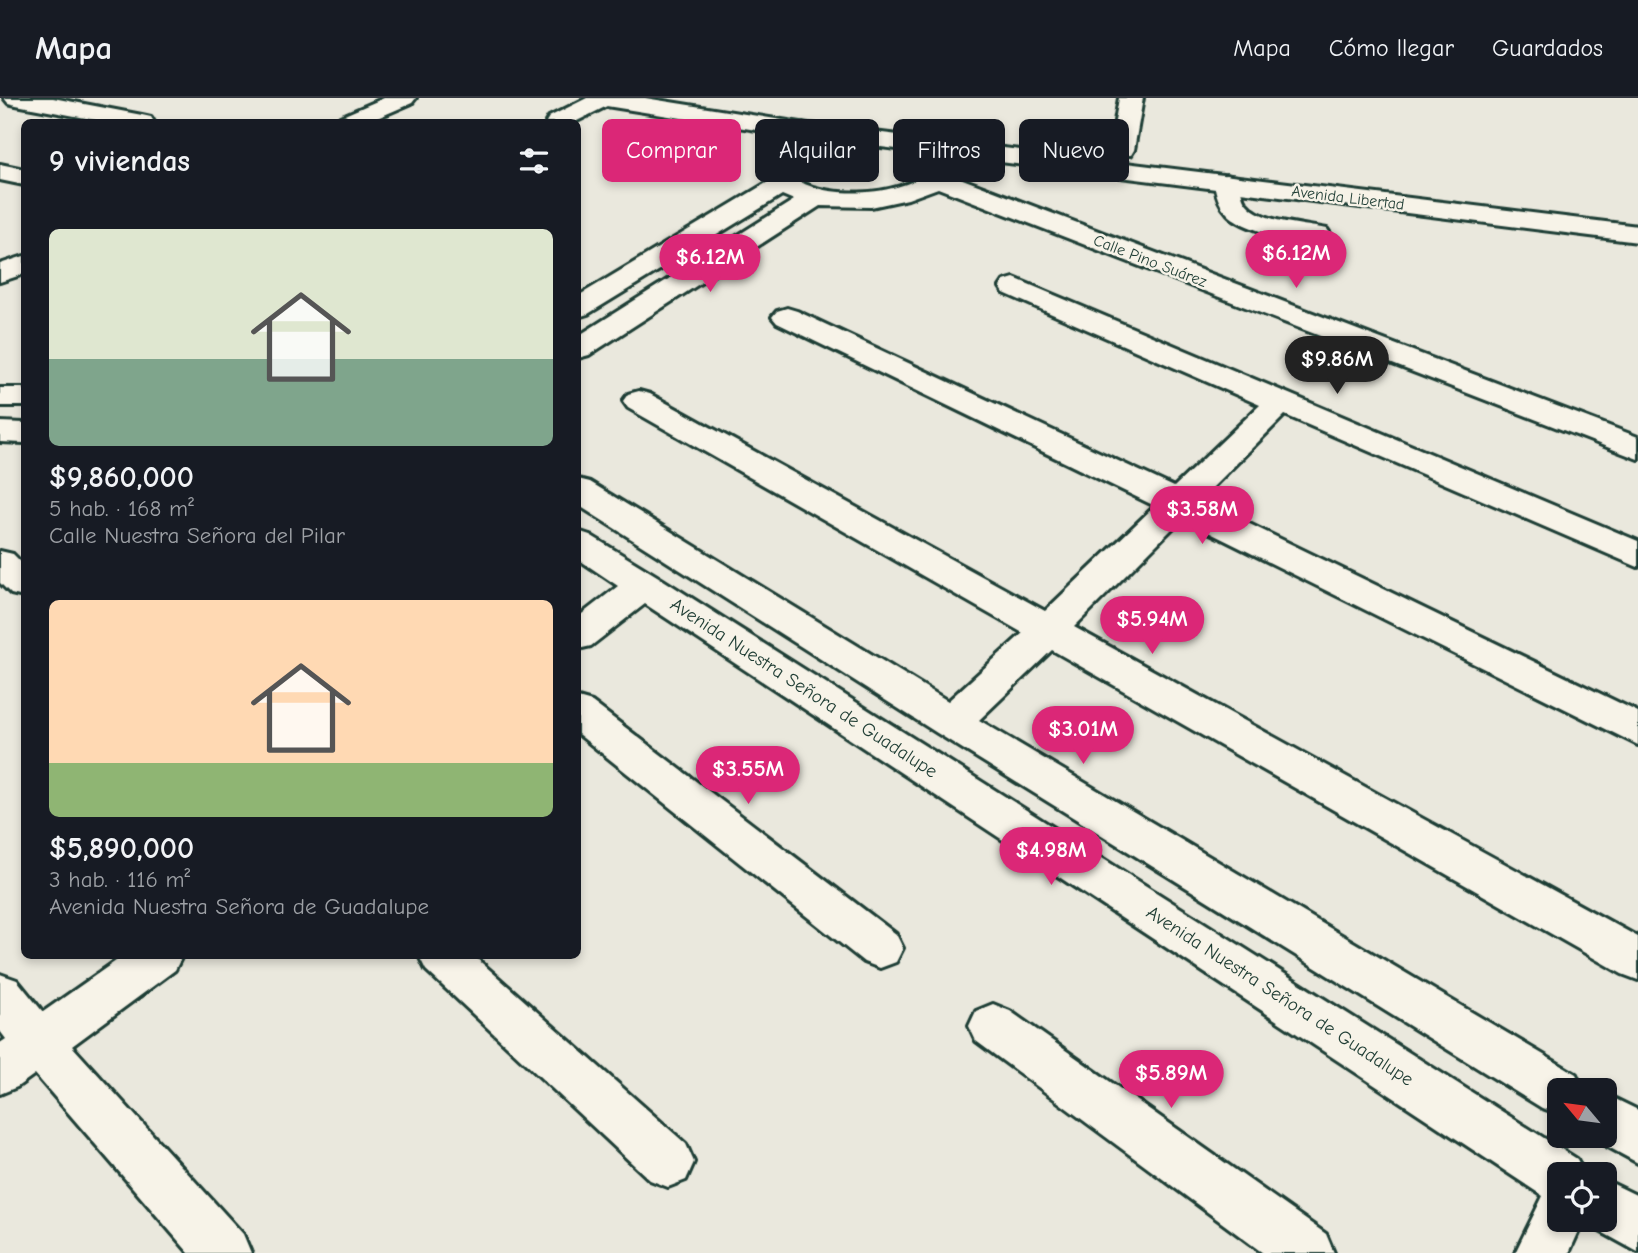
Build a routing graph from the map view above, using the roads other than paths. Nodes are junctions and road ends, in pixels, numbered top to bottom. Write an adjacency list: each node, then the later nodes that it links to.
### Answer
1 (16, 98): 6 (street)
2 (404, 98): 7 (street)
3 (602, 98): 8 (street); 10 (street, Avenida Libertad)
4 (719, 98): 11 (street, Avenida Libertad)
5 (1130, 98): 9 (street)
6 (126, 119)
7 (356, 119)
8 (564, 119)
9 (1127, 119)
10 (755, 123)
11 (893, 129)
12 (1005, 148): 19 (street, Avenida Libertad)
13 (1129, 151): 21 (street, Avenida Libertad)
14 (0, 172): 15 (street)
15 (21, 176)
16 (929, 182): 20 (street)
17 (946, 182): 34 (street, Calle Pino Suárez)
18 (784, 183): 20 (street); 27 (street)
19 (1227, 183): 22 (street, Avenida Libertad); 23 (street)
20 (816, 197): 29 (street)
21 (1638, 214)
22 (1638, 234)
23 (1317, 235)
24 (21, 265): 25 (street)
25 (0, 274)
26 (1014, 287): 31 (street)
27 (581, 306)
28 (787, 317): 36 (street)
29 (581, 347)
30 (639, 401): 42 (street)
31 (1282, 401): 36 (street); 38 (street)
32 (0, 432): 33 (street)
33 (21, 433)
34 (1638, 449)
35 (581, 492): 45 (street)
36 (1176, 502): 42 (street); 46 (street)
37 (581, 545): 41 (street, Avenida Nuestra Señora de Guadalupe)
38 (1638, 555)
39 (0, 563): 40 (street)
40 (21, 582)
41 (644, 585): 43 (street); 58 (street, Avenida Nuestra Señora de Guadalupe)
42 (1049, 633): 45 (street); 50 (street)
43 (581, 634)
44 (581, 715): 47 (street)
45 (951, 722): 54 (street)
46 (1638, 730)
47 (880, 948)
48 (155, 959): 53 (street)
49 (445, 959): 57 (street)
50 (1638, 960)
51 (0, 995): 53 (street)
52 (993, 1026): 63 (street)
53 (19, 1057): 62 (street)
54 (1547, 1084)
55 (1617, 1125): 56 (street)
56 (1638, 1138)
57 (668, 1162)
58 (1547, 1169)
59 (1617, 1213): 60 (street)
60 (1638, 1226)
61 (1552, 1232): 64 (street)
62 (224, 1253)
63 (1307, 1253)
64 (1542, 1253)

